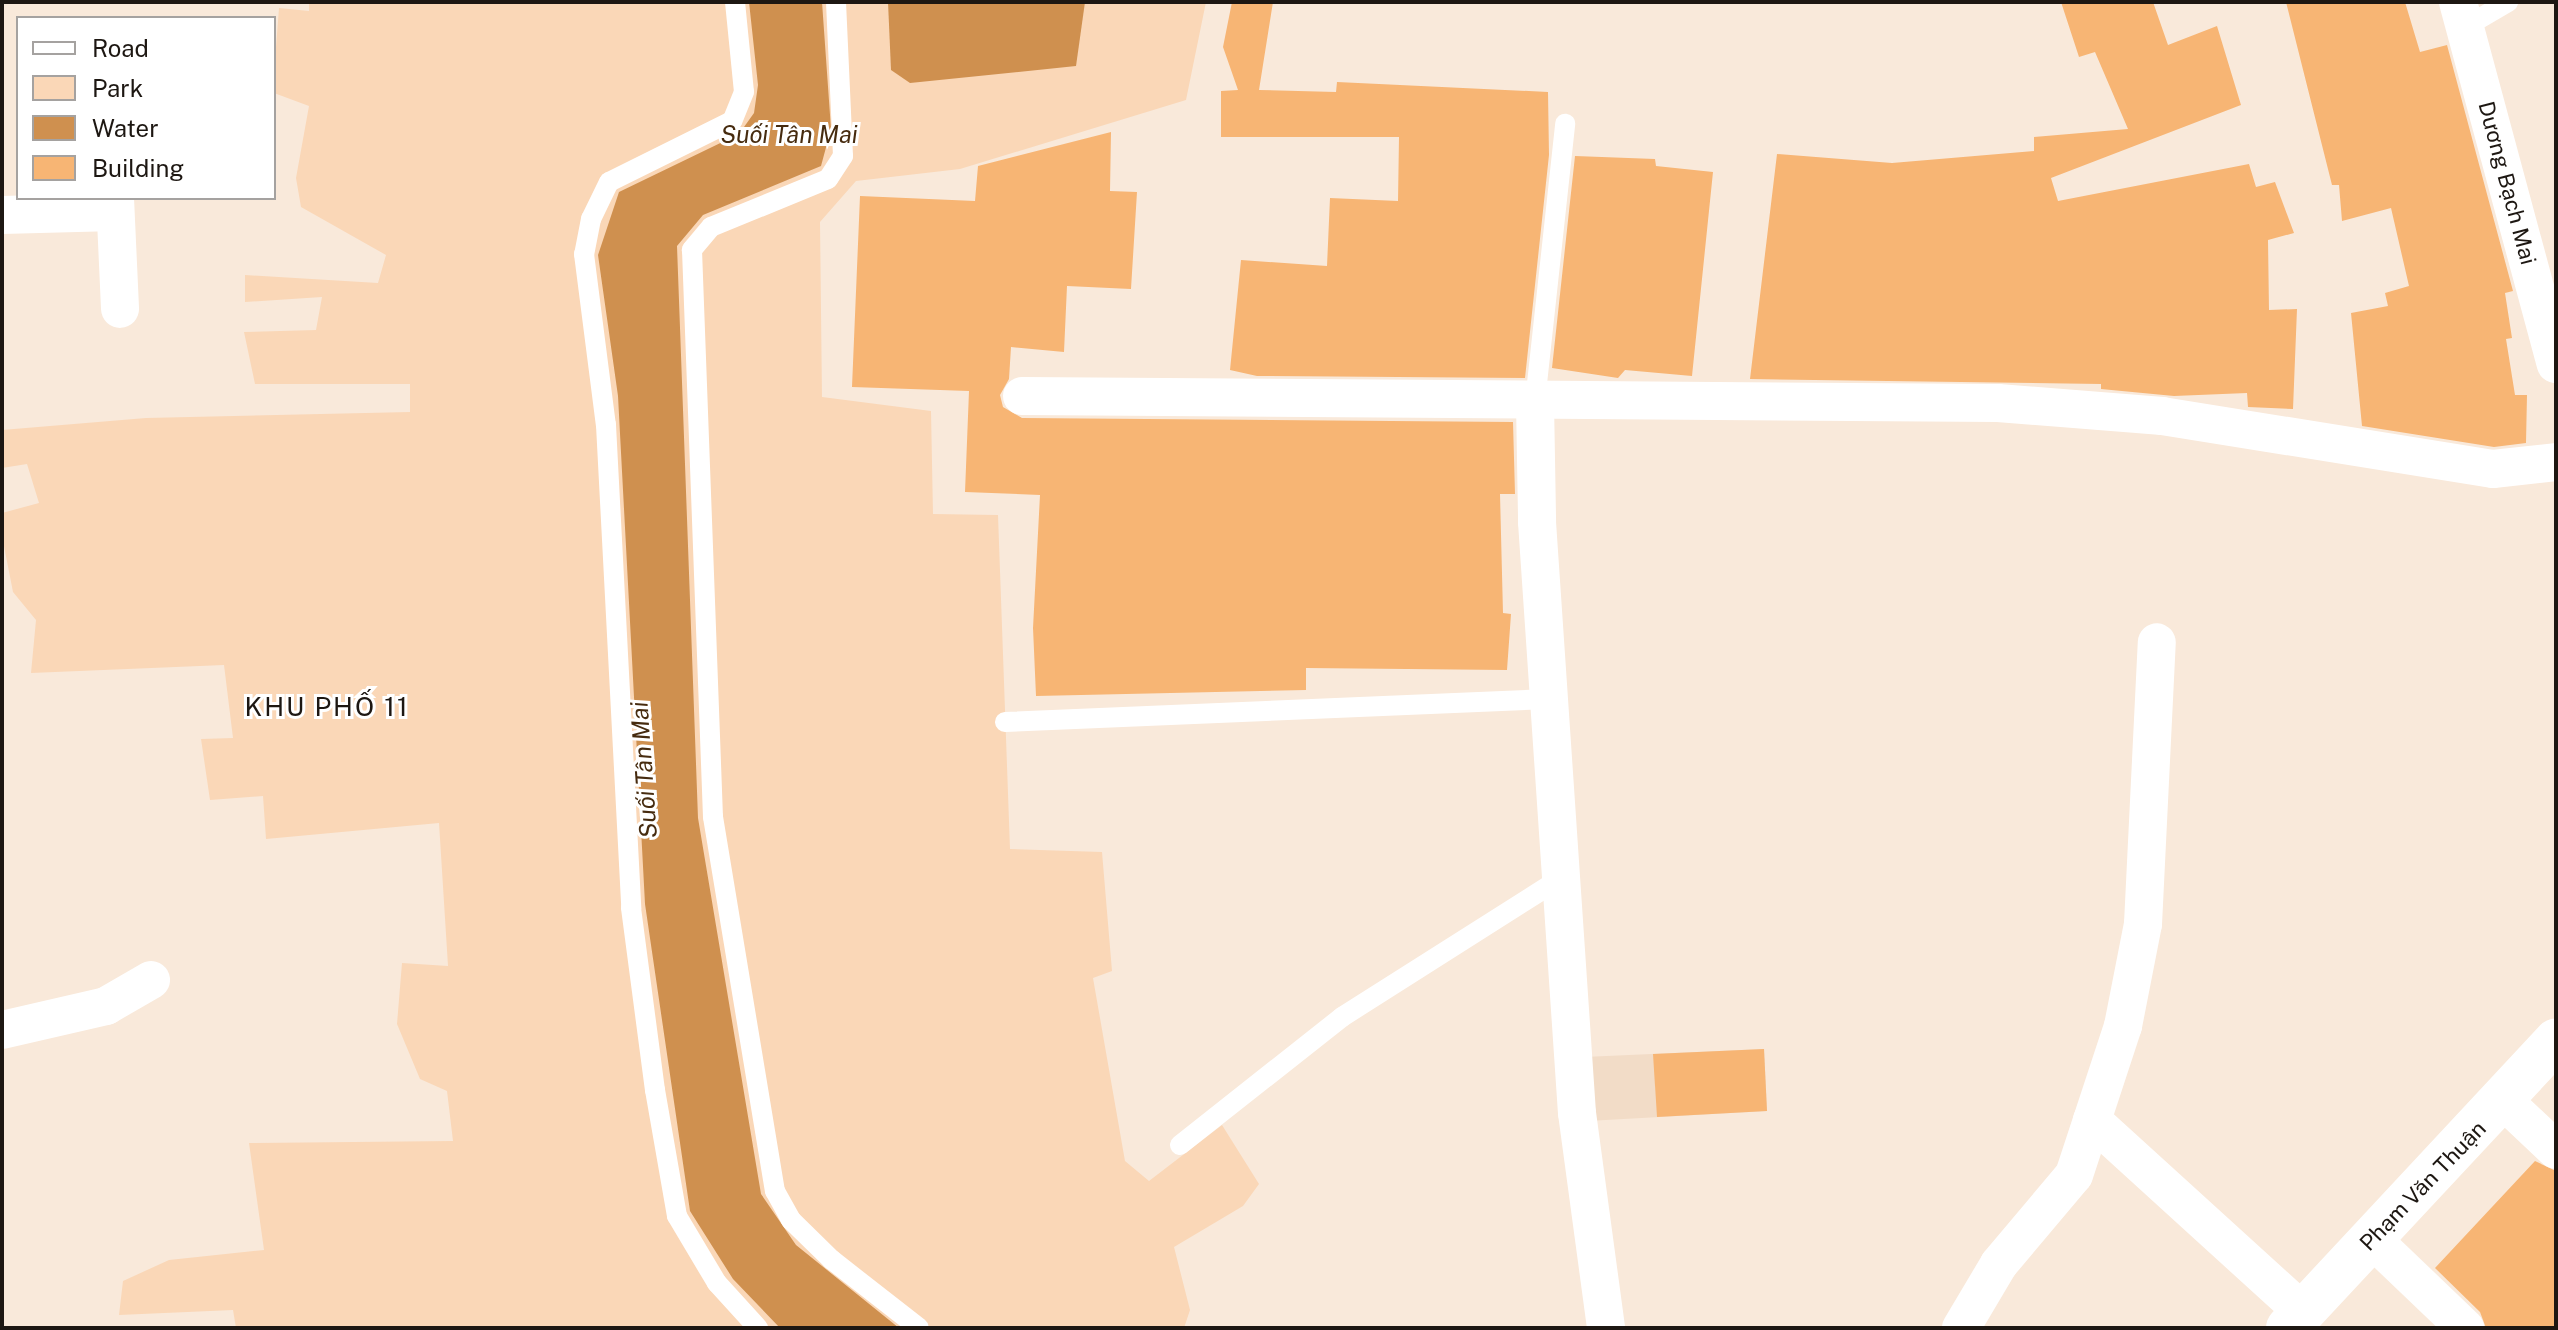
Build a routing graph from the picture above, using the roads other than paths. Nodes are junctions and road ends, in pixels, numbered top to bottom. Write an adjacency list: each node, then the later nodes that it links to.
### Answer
1 (735, 2): 27 (lane)
2 (836, 2): 28 (lane)
3 (2508, 2): 4 (lane)
4 (2462, 15): 8 (street, Dương Bạch Mai)
5 (1565, 124): 12 (lane)
6 (115, 205): 7 (street); 9 (street)
7 (2, 215)
8 (2546, 291): 10 (street, Dương Bạch Mai)
9 (120, 309)
10 (2556, 364)
11 (1022, 396): 12 (street)
12 (1535, 402): 13 (street); 15 (street)
13 (2556, 462)
14 (2157, 642): 22 (street)
15 (1549, 699): 16 (lane); 17 (street)
16 (1005, 722)
17 (1561, 878): 23 (lane); 29 (street)
18 (151, 980): 19 (street)
19 (2, 1030)
20 (2556, 1041): 21 (main road, Phạm Văn Thuận)
21 (2504, 1101): 24 (street); 25 (main road, Phạm Văn Thuận)
22 (2092, 1120): 26 (street); 30 (street)
23 (1180, 1145)
24 (2556, 1150)
25 (2372, 1239): 26 (main road, Phạm Văn Thuận); 31 (street)
26 (2296, 1320)
27 (758, 1328)
28 (919, 1328)
29 (1606, 1328)
30 (1961, 1328)
31 (2465, 1328)

